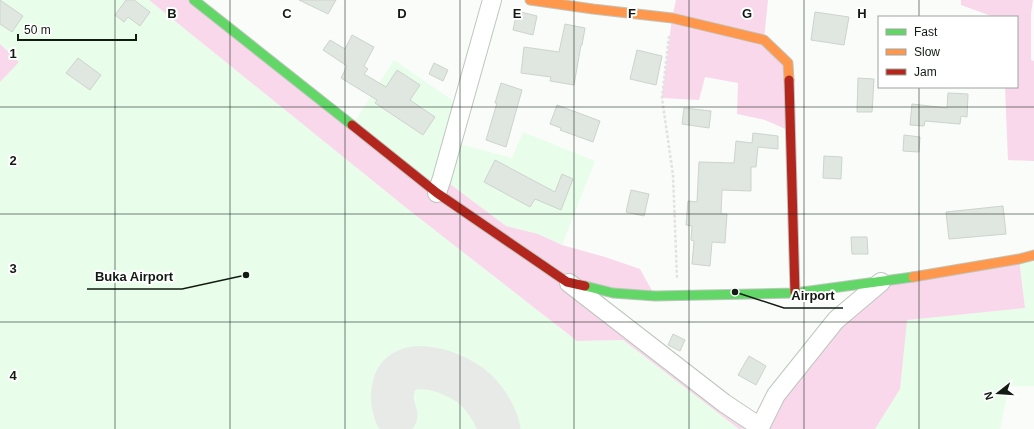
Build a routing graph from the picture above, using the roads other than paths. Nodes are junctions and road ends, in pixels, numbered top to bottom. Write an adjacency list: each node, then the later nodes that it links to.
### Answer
1 (194, 0): 4 (main road)
2 (492, 0): 4 (street)
3 (530, 0): 8 (main road)
4 (437, 193): 6 (main road)
5 (1034, 255): 7 (main road)
6 (567, 282): 7 (street); 8 (main road)
7 (880, 282): 8 (main road)
8 (795, 293)

